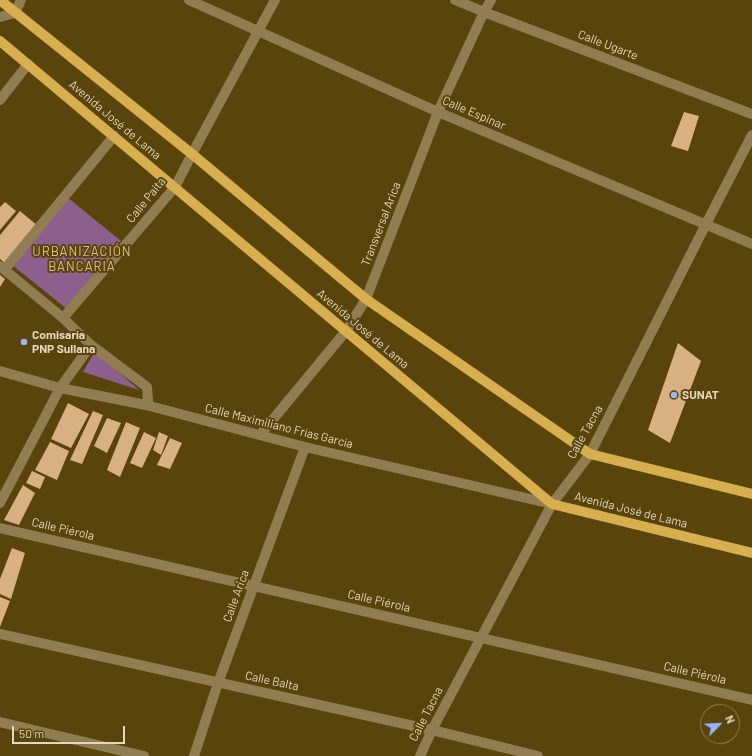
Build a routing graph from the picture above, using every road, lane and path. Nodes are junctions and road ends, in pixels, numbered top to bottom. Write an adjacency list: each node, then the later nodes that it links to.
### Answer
1 (0, 0): 8 (main road, Avenida José de Lama)
2 (21, 0): 8 (street)
3 (189, 0): 10 (street, Calle Espinar)
4 (275, 0): 10 (street, Calle Paita)
5 (455, 0): 7 (street, Calle Ugarte)
6 (491, 0): 7 (street, Transversal Arica)
7 (484, 12): 14 (street, Transversal Arica); 15 (street, Calle Ugarte)
8 (15, 13): 9 (street); 18 (main road, Avenida José de Lama)
9 (0, 17)
10 (258, 31): 14 (street, Calle Espinar); 18 (street, Calle Paita)
11 (0, 41): 12 (main road, Avenida José de Lama)
12 (28, 64): 13 (street); 17 (main road, Avenida José de Lama)
13 (0, 100)
14 (438, 112): 20 (street, Calle Espinar); 23 (street, Transversal Arica)
15 (752, 114)
16 (752, 135): 20 (street, Calle Tacna)
17 (114, 136): 19 (main road, Avenida José de Lama); 22 (street)
18 (192, 154): 19 (street, Calle Paita); 23 (main road, Avenida José de Lama)
19 (175, 188): 24 (street, Calle Paita); 25 (main road, Avenida José de Lama)
20 (706, 224): 21 (street, Calle Espinar); 32 (street, Calle Tacna)
21 (752, 244)
22 (3, 268): 24 (street)
23 (366, 300): 25 (street, Transversal Arica); 32 (main road, Avenida José de Lama)
24 (64, 318): 26 (street)
25 (346, 331): 30 (street, Transversal Arica); 35 (main road, Avenida José de Lama)
26 (91, 345): 28 (street); 29 (street)
27 (0, 371): 28 (street, Calle Maximiliano Frías García)
28 (60, 388): 29 (street, Calle Maximiliano Frías García); 34 (street)
29 (146, 405): 30 (street, Calle Maximiliano Frías García)
30 (260, 435): 31 (street, Calle Maximiliano Frías García)
31 (304, 447): 35 (street, Calle Maximiliano Frías García); 38 (street, Calle Arica)
32 (590, 454): 33 (main road, Avenida José de Lama); 35 (street, Calle Tacna)
33 (752, 494)
34 (0, 503)
35 (552, 504): 37 (main road, Avenida José de Lama); 40 (street, Calle Tacna)
36 (0, 528): 38 (street, Calle Piérola)
37 (752, 553)
38 (253, 586): 40 (street, Calle Piérola); 41 (street, Calle Arica)
39 (0, 634): 41 (street, Calle Balta)
40 (481, 637): 42 (street, Calle Piérola); 44 (street, Calle Tacna)
41 (218, 683): 44 (street, Calle Balta); 46 (street, Calle Arica)
42 (752, 700)
43 (0, 722): 45 (street)
44 (432, 730): 47 (street, Calle Tacna); 48 (street, Calle Balta)
45 (144, 756)
46 (194, 756)
47 (420, 756)
48 (538, 756)

